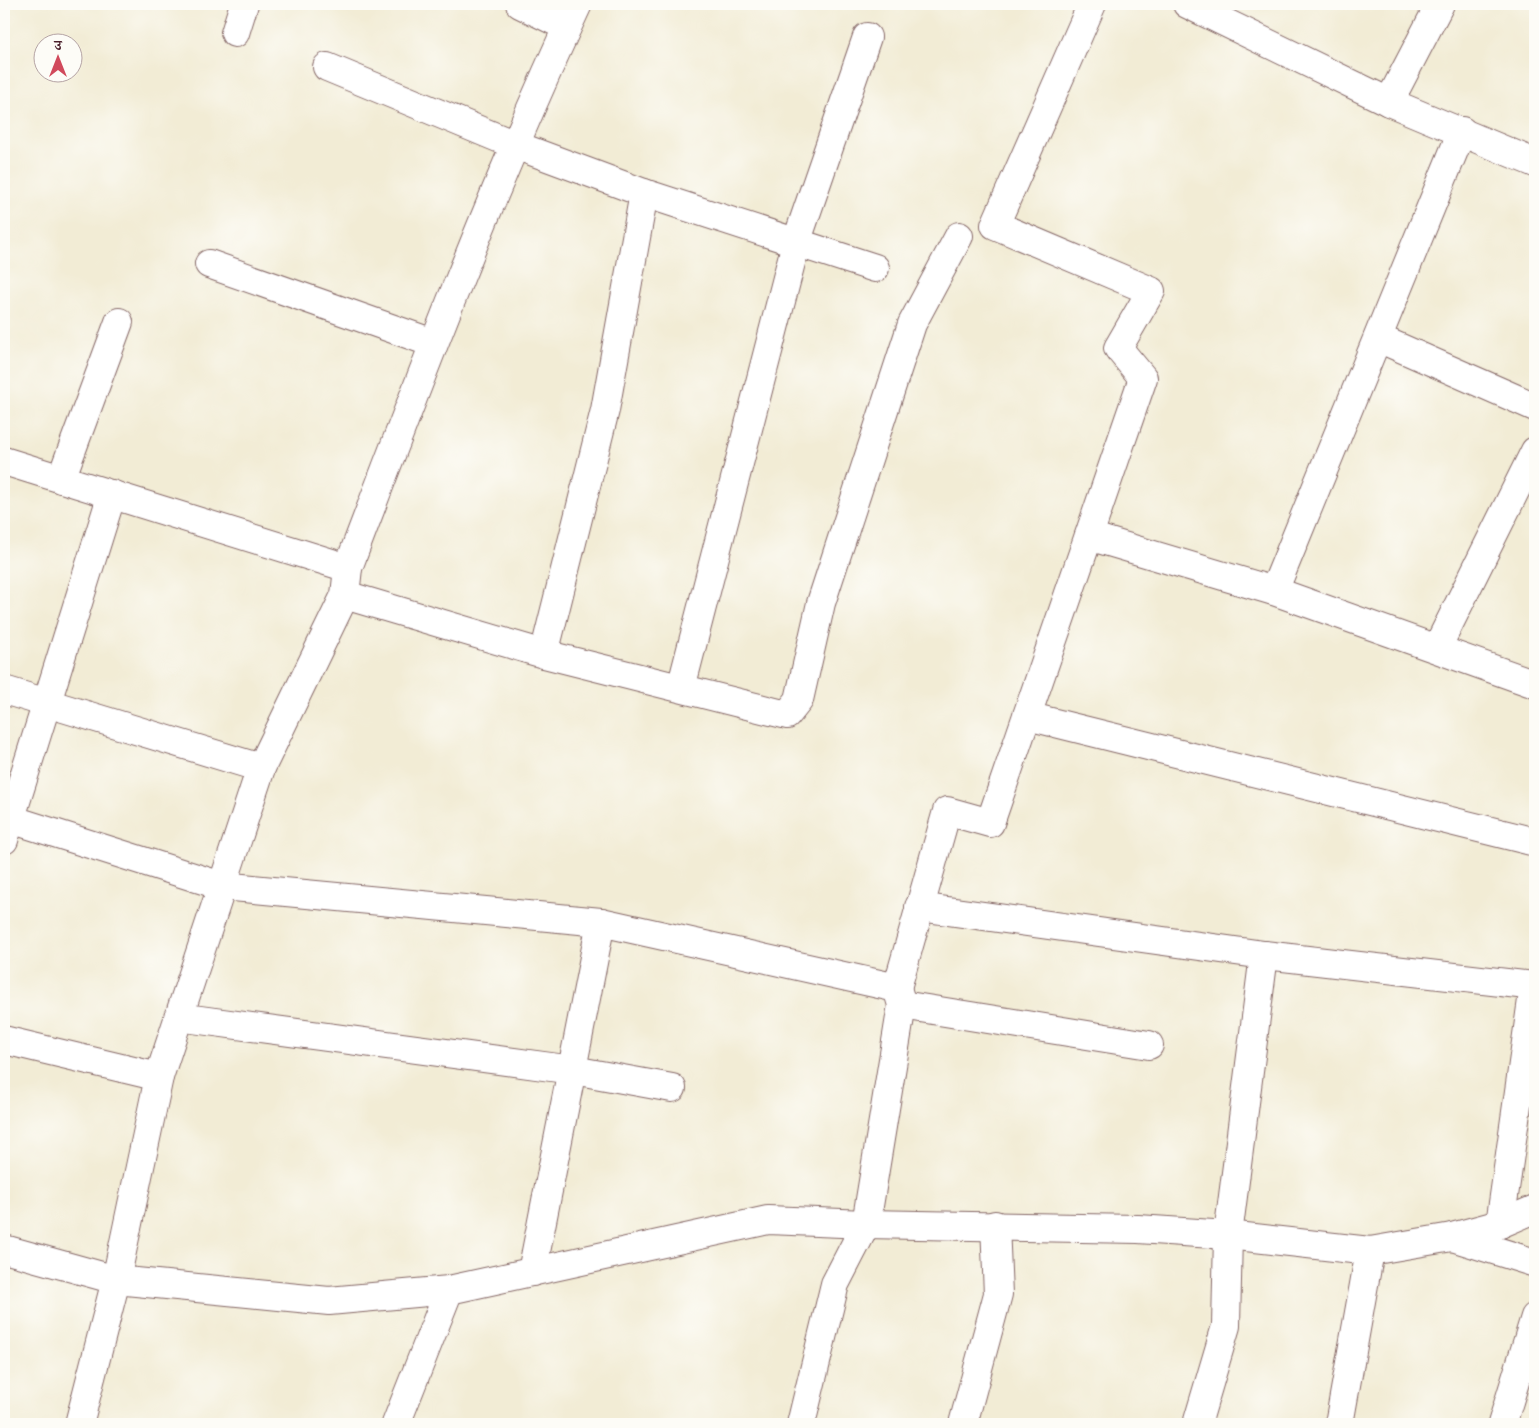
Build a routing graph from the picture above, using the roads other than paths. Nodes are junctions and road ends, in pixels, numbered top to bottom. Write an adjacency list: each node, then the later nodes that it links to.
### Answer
1 (244, 4): 7 (street)
2 (520, 4): 6 (street)
3 (1092, 4): 27 (street)
4 (1187, 4): 10 (street)
5 (1440, 4): 10 (street)
6 (572, 15): 12 (street)
7 (235, 33)
8 (867, 38): 16 (street)
9 (328, 67): 12 (street)
10 (1389, 102): 11 (street)
11 (1462, 132): 13 (street); 20 (street)
12 (515, 145): 14 (street); 21 (street)
13 (1535, 162)
14 (644, 193): 16 (street); 32 (street)
15 (959, 236): 34 (street)
16 (796, 243): 18 (street); 34 (street)
17 (209, 264): 21 (street)
18 (876, 268)
19 (119, 322): 25 (street)
20 (1378, 338): 22 (street); 29 (street)
21 (433, 343): 28 (street)
22 (1533, 400)
23 (1535, 451): 31 (street)
24 (4, 461): 25 (street)
25 (61, 478): 26 (street)
26 (112, 494): 28 (street); 36 (street)
27 (1089, 536): 29 (street); 37 (street)
28 (348, 568): 30 (street)
29 (1274, 591): 31 (street)
30 (345, 595): 32 (street); 38 (street)
31 (1438, 648): 33 (street)
32 (544, 654): 34 (street)
33 (1535, 684)
34 (681, 688)
35 (4, 690): 36 (street)
36 (46, 703): 38 (street); 39 (street)
37 (1027, 716): 40 (street); 42 (street)
38 (261, 768): 41 (street)
39 (6, 826): 41 (street)
40 (1535, 842)
41 (222, 886): 43 (street); 46 (street)
42 (919, 907): 44 (street); 45 (street)
43 (601, 922): 45 (street); 49 (street)
44 (1264, 955): 54 (street); 56 (street)
45 (899, 997): 48 (street); 53 (street)
46 (178, 1018): 49 (street); 50 (street)
47 (4, 1040): 50 (street)
48 (1149, 1045)
49 (573, 1070): 51 (street); 61 (street)
50 (159, 1077): 62 (street)
51 (672, 1088)
52 (1535, 1209): 54 (street)
53 (866, 1224): 55 (street); 61 (street); 67 (street)
54 (1500, 1224): 57 (street)
55 (995, 1225): 56 (street); 68 (street)
56 (1228, 1235): 59 (street); 69 (street)
57 (1452, 1237): 59 (street); 60 (street)
58 (4, 1248): 62 (street)
59 (1370, 1251): 70 (street)
60 (1535, 1263)
61 (532, 1272): 63 (street)
62 (116, 1280): 63 (street); 65 (street)
63 (449, 1290): 66 (street)
64 (1535, 1317): 71 (street)
65 (79, 1424)
66 (396, 1424)
67 (801, 1424)
68 (963, 1424)
69 (1197, 1424)
70 (1339, 1424)
71 (1502, 1424)

